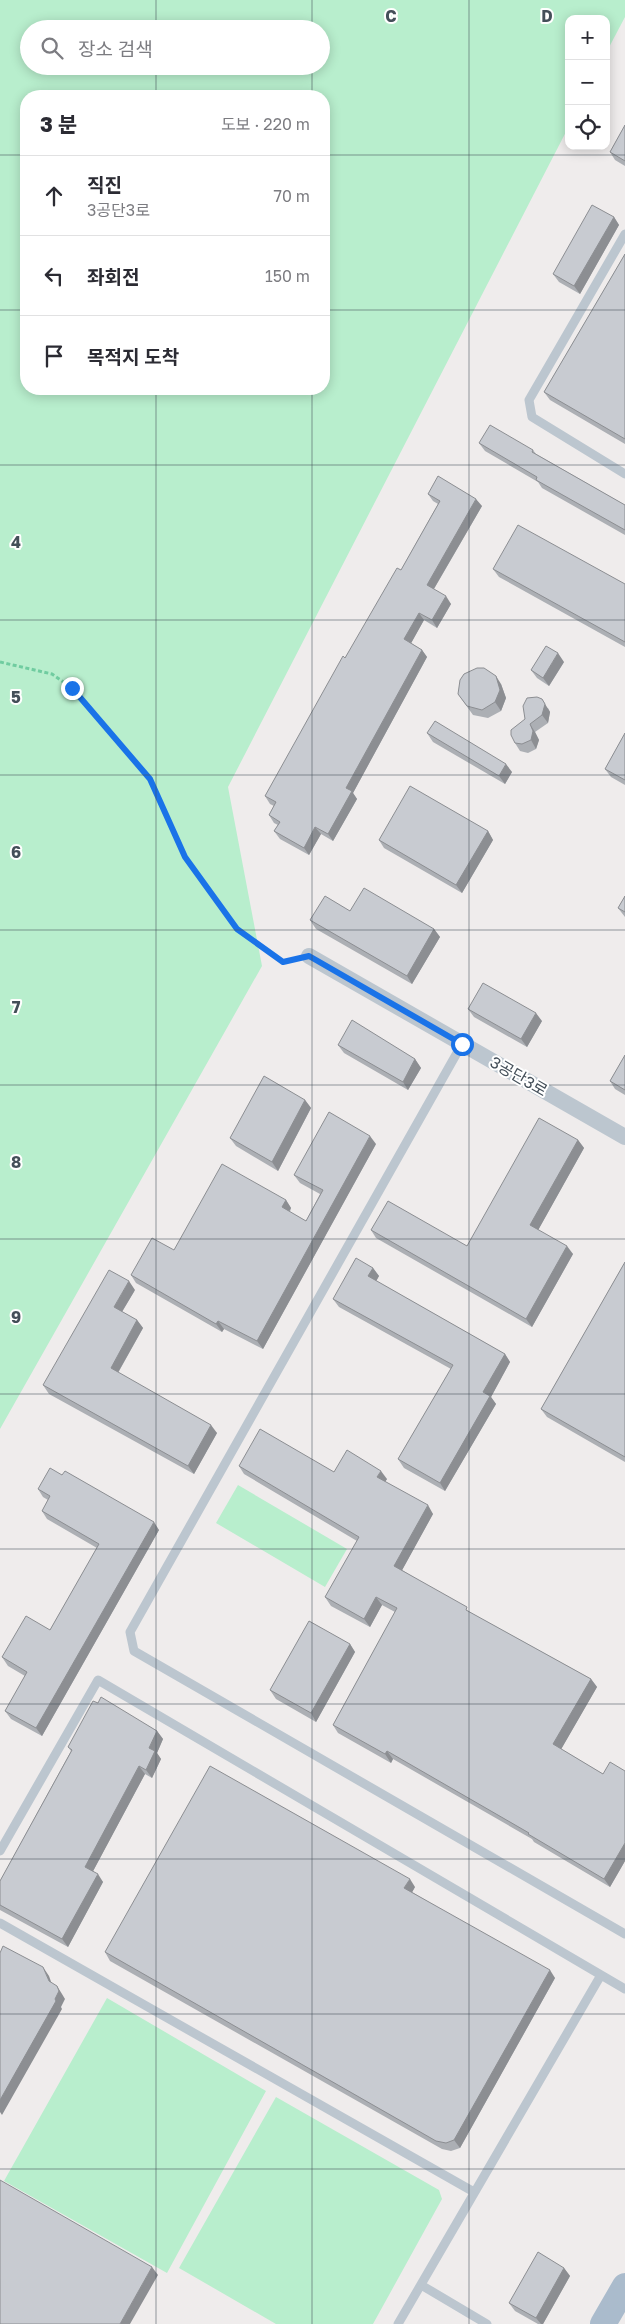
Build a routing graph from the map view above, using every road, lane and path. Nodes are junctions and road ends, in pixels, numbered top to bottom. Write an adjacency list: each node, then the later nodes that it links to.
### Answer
1 (625, 234): 2 (lane)
2 (625, 474)
3 (0, 662): 4 (path)
4 (309, 956): 5 (street, 3공단3로)
5 (462, 1044): 6 (street, 3공단3로); 9 (lane)
6 (625, 1137)
7 (0, 1851): 10 (lane)
8 (0, 1923): 12 (lane)
9 (625, 1934)
10 (600, 1975): 11 (lane); 12 (lane)
11 (625, 1989)
12 (474, 2192): 13 (lane)
13 (421, 2285): 15 (lane); 16 (lane)
14 (625, 2286): 17 (main road)
15 (398, 2324)
16 (488, 2324)
17 (604, 2324)

